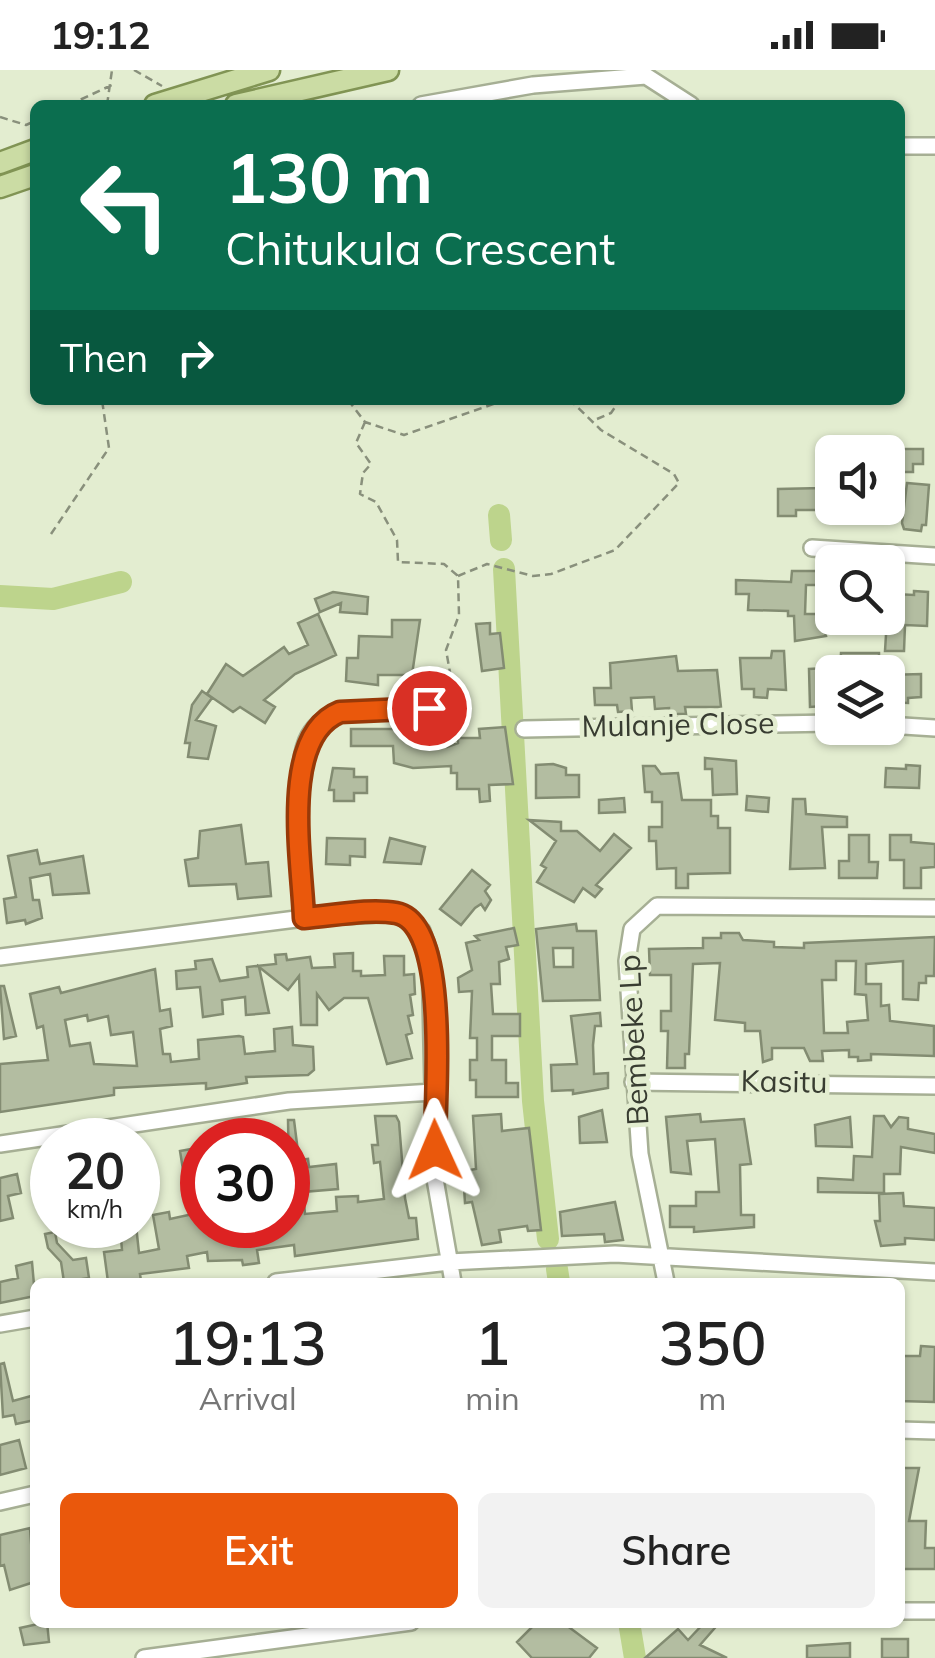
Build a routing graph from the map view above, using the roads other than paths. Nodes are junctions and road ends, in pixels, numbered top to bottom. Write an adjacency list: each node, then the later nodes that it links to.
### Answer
1 (268, 70): 3 (main road)
2 (388, 70): 4 (main road)
3 (168, 100)
4 (258, 100)
5 (450, 100): 6 (street)
6 (683, 100)
7 (905, 146): 8 (street)
8 (935, 146)
9 (30, 152): 10 (main road)
10 (0, 164)
11 (30, 177): 12 (main road)
12 (0, 187)
13 (812, 548): 14 (street)
14 (935, 556)
15 (429, 708): 21 (street)
16 (815, 723): 19 (street, Mulanje Close)
17 (905, 726): 18 (street)
18 (935, 728)
19 (524, 729)
20 (935, 908): 23 (street, Bembeke Lp)
21 (304, 918): 22 (street); 25 (street)
22 (0, 957)
23 (633, 1082): 24 (street, Kasitu); 27 (street, Bembeke Lp)
24 (935, 1086)
25 (434, 1092): 26 (street); 28 (street)
26 (0, 1144)
27 (662, 1257): 28 (street); 29 (street); 32 (street, Bembeke Lp)
28 (448, 1262): 30 (street); 31 (street)
29 (935, 1272)
30 (310, 1278)
31 (452, 1278)
32 (665, 1278)
33 (30, 1319): 34 (street)
34 (0, 1324)
35 (905, 1430): 36 (street)
36 (935, 1431)
37 (30, 1495): 38 (street)
38 (0, 1502)
39 (905, 1610): 40 (street)
40 (935, 1611)
41 (366, 1628): 42 (street)
42 (144, 1658)

